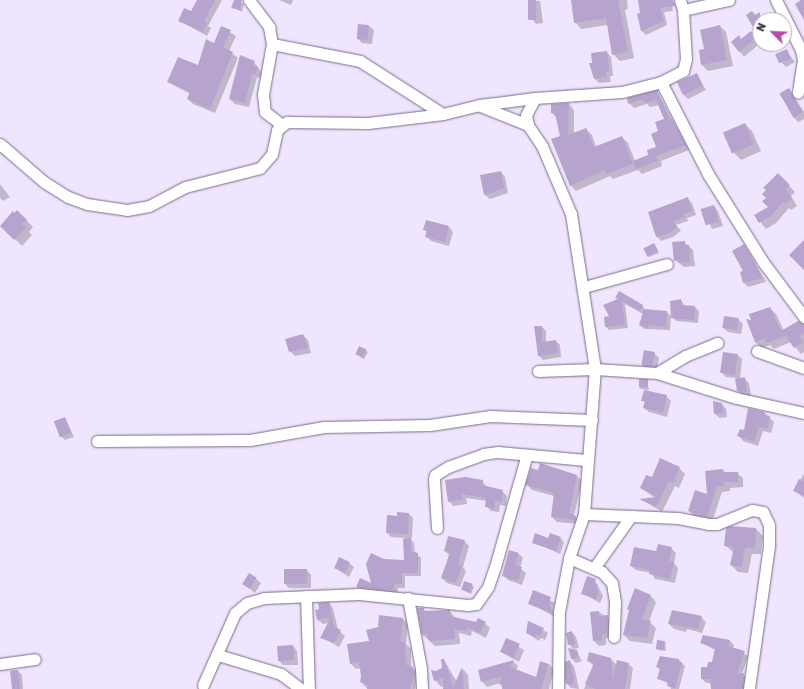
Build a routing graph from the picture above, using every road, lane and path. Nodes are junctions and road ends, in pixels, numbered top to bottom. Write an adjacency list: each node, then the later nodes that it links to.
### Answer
1 (249, 0): 5 (street)
2 (729, 0): 4 (street)
3 (776, 0): 7 (street)
4 (682, 5): 6 (street)
5 (272, 44): 10 (street); 11 (street)
6 (661, 82): 8 (street); 16 (street)
7 (798, 93)
8 (535, 98): 9 (street); 12 (street)
9 (479, 105): 10 (street); 12 (street)
10 (443, 114): 11 (street)
11 (281, 124): 13 (street)
12 (528, 125): 15 (street)
13 (0, 144)
14 (666, 264): 15 (street)
15 (584, 287): 20 (street)
16 (804, 317)
17 (718, 343): 22 (street)
18 (757, 351): 19 (street)
19 (804, 368)
20 (595, 369): 21 (street); 22 (street); 24 (street)
21 (538, 371)
22 (657, 373): 23 (street)
23 (804, 413)
24 (592, 420): 25 (street); 27 (street)
25 (97, 441)
26 (527, 454): 27 (street); 30 (street); 34 (street)
27 (586, 460): 28 (street)
28 (584, 514): 29 (street); 31 (street)
29 (631, 516): 32 (street); 44 (street)
30 (437, 528)
31 (570, 558): 32 (street); 43 (street)
32 (594, 568): 35 (street)
33 (306, 596): 34 (street); 36 (street); 41 (street)
34 (408, 598): 42 (street)
35 (614, 637)
36 (218, 655): 39 (street); 40 (street)
37 (35, 659): 38 (street)
38 (0, 664)
39 (203, 685)
40 (300, 689)
41 (309, 689)
42 (422, 689)
43 (558, 689)
44 (749, 689)

